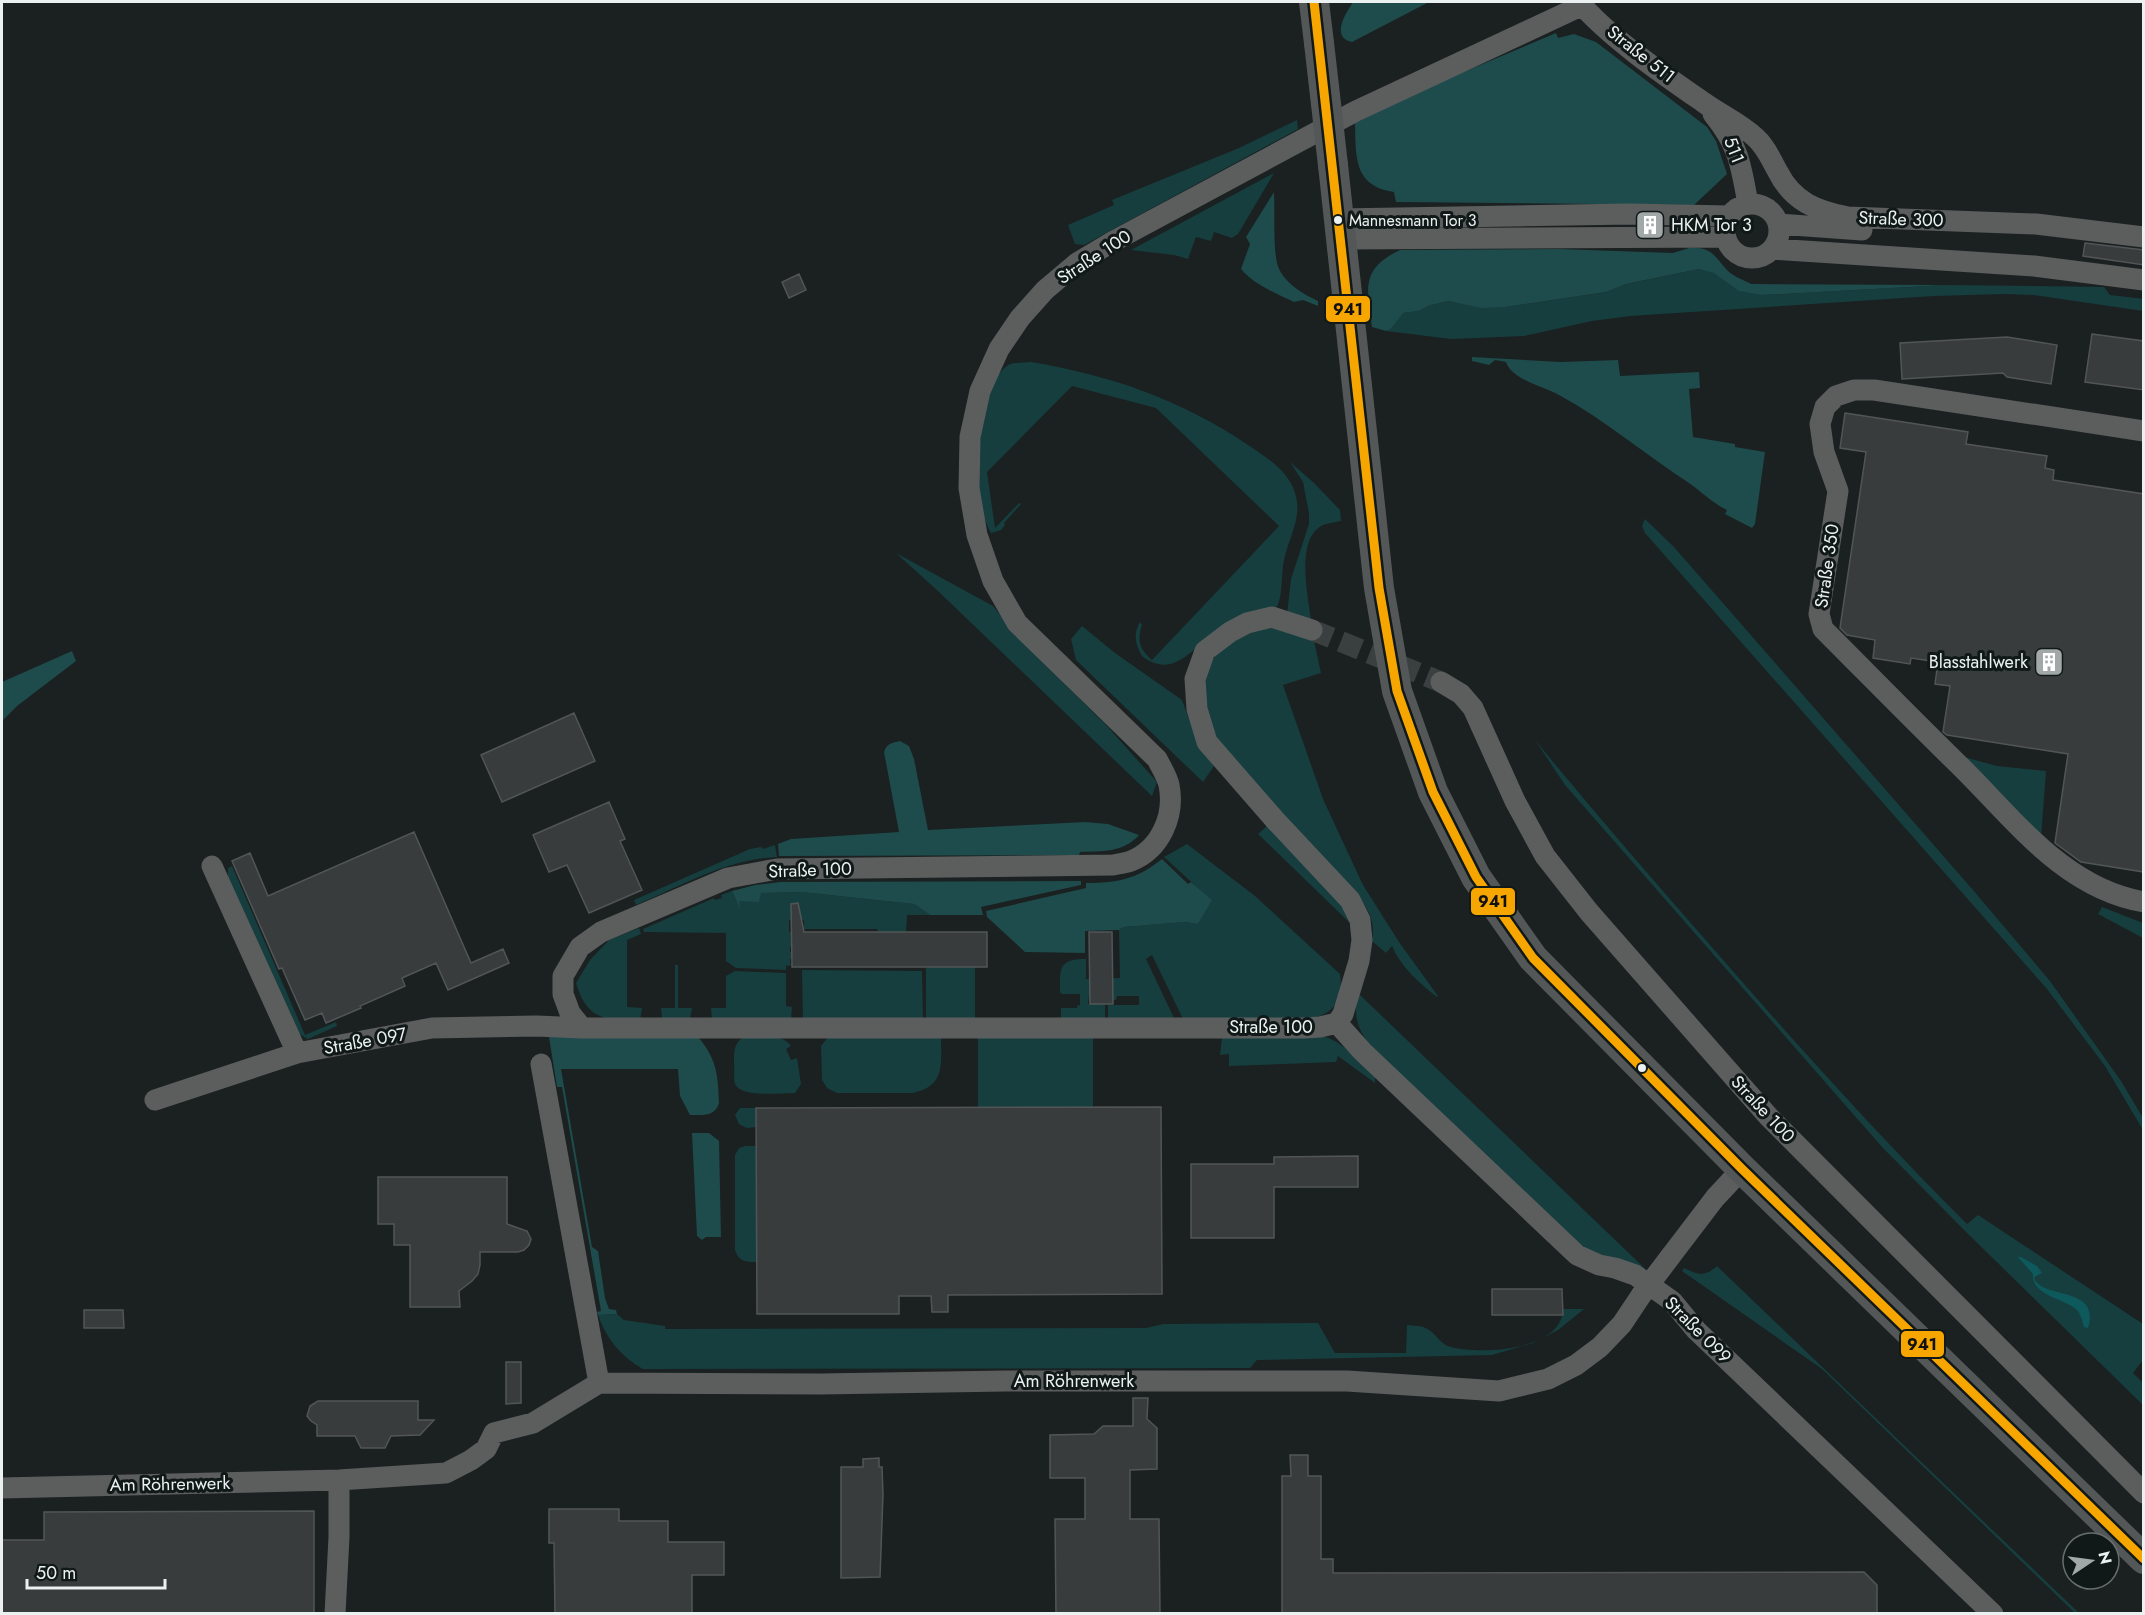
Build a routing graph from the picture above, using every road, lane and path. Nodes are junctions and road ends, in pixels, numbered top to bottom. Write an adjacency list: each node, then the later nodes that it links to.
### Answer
1 (1314, 2): 8 (main road, bridge)
2 (1581, 4): 3 (street, Straße 511); 19 (street, Straße 100)
3 (1705, 104): 4 (street, 511); 7 (street, Straße 300)
4 (1748, 204): 5 (street); 6 (street)
5 (1729, 216): 8 (street); 9 (street)
6 (1778, 224): 7 (street); 11 (street)
7 (2036, 224): 10 (street, Straße 300)
8 (1341, 229): 9 (street); 23 (main road)
9 (1725, 237): 11 (street)
10 (2144, 237)
11 (1772, 249): 12 (street, Straße 300)
12 (2144, 280)
13 (2144, 431): 17 (street, Straße 350)
14 (1312, 630): 18 (street, Straße 100)
15 (1441, 682): 27 (street, Straße 100)
16 (212, 866): 20 (street)
17 (2144, 902)
18 (1337, 1023): 19 (street, Straße 100); 30 (street, Straße 099)
19 (582, 1028): 20 (street, Straße 097)
20 (297, 1053): 22 (street, Straße 097)
21 (541, 1064): 24 (street)
22 (155, 1100)
23 (1742, 1169): 24 (street, Am Röhrenwerk, bridge); 28 (main road)
24 (598, 1383): 25 (street, Am Röhrenwerk)
25 (339, 1480): 26 (street, Am Röhrenwerk); 29 (street)
26 (2, 1488)
27 (2144, 1493)
28 (2144, 1559)
29 (336, 1614)
30 (1993, 1614)

